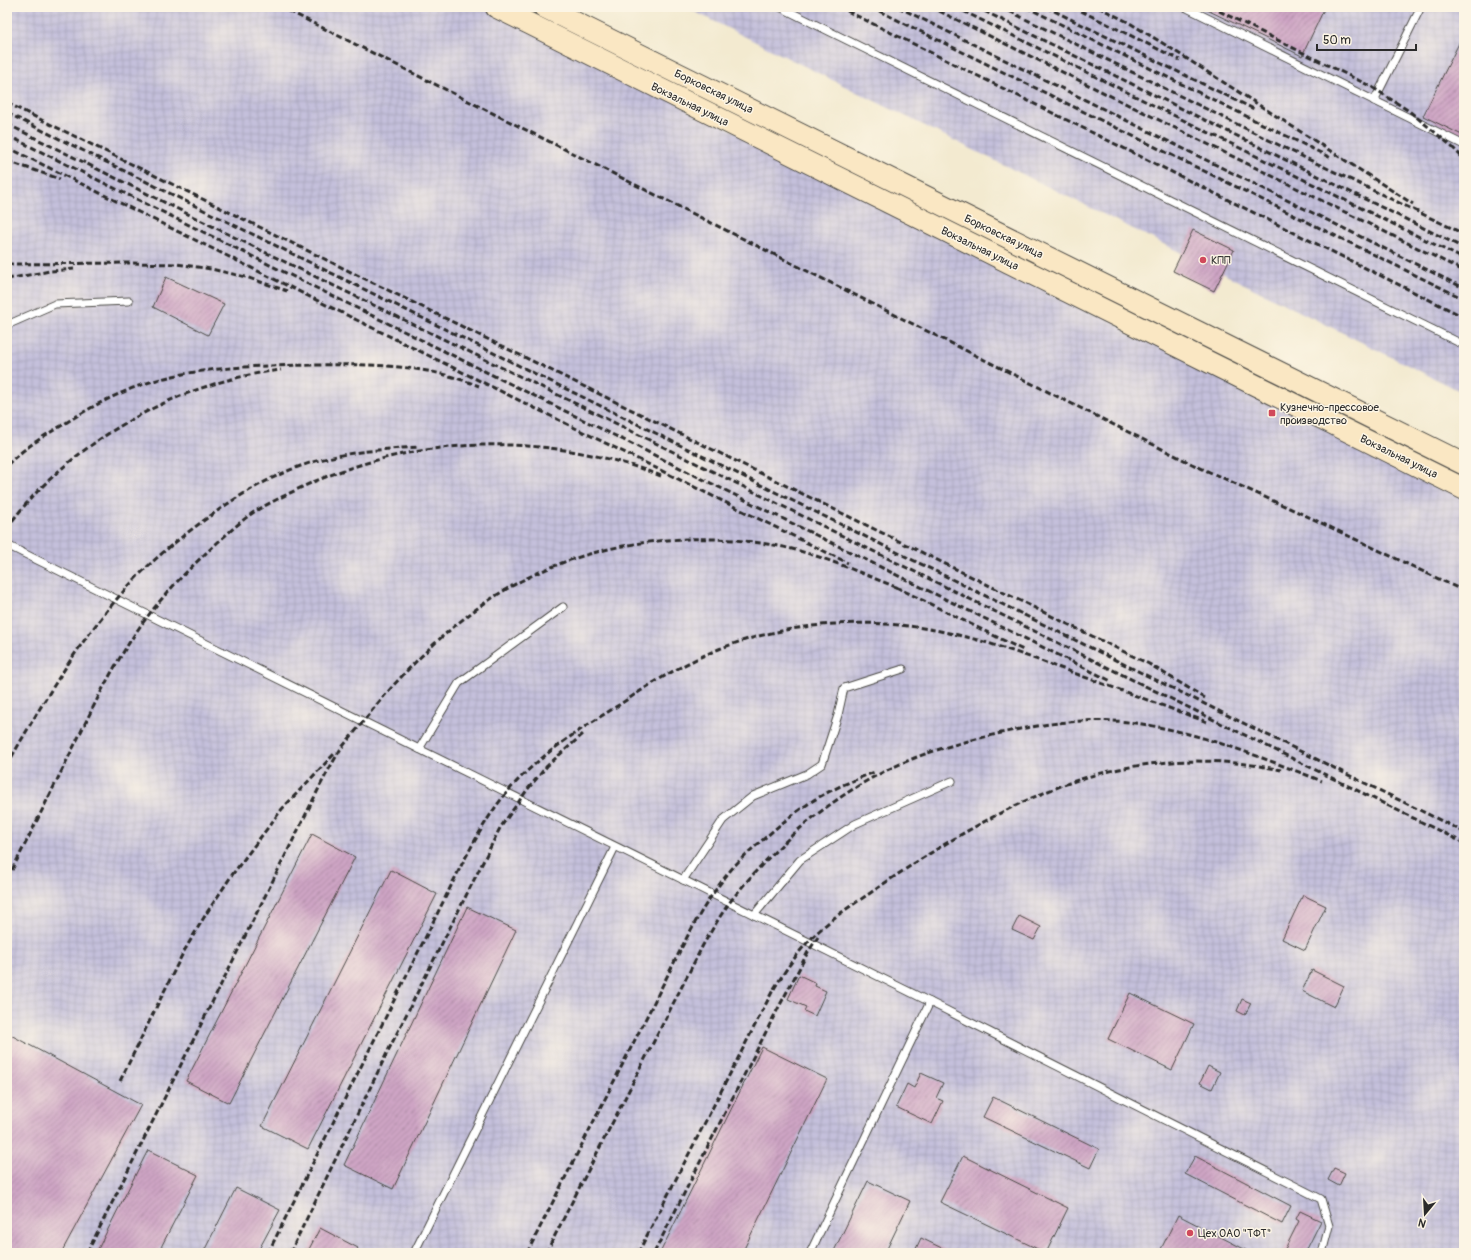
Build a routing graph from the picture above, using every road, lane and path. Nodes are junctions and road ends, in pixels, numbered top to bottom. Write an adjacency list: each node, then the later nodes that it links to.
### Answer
1 (496, 7): 12 (main road, Вокзальная улица)
2 (544, 7): 11 (main road, Борковская улица)
3 (780, 7): 10 (lane)
4 (1185, 7): 6 (lane)
5 (1421, 7): 6 (lane)
6 (1374, 101): 7 (lane)
7 (1464, 145)
8 (129, 301): 9 (lane)
9 (7, 325)
10 (1464, 345)
11 (1464, 464)
12 (1464, 489)
13 (7, 545): 16 (lane)
14 (564, 607): 16 (lane)
15 (903, 669): 19 (lane)
16 (419, 749): 18 (lane)
17 (952, 781): 20 (lane)
18 (615, 847): 19 (lane); 22 (lane)
19 (683, 880): 20 (lane)
20 (754, 915): 21 (lane)
21 (930, 1002): 23 (lane); 24 (lane)
22 (414, 1253)
23 (810, 1253)
24 (1322, 1253)

